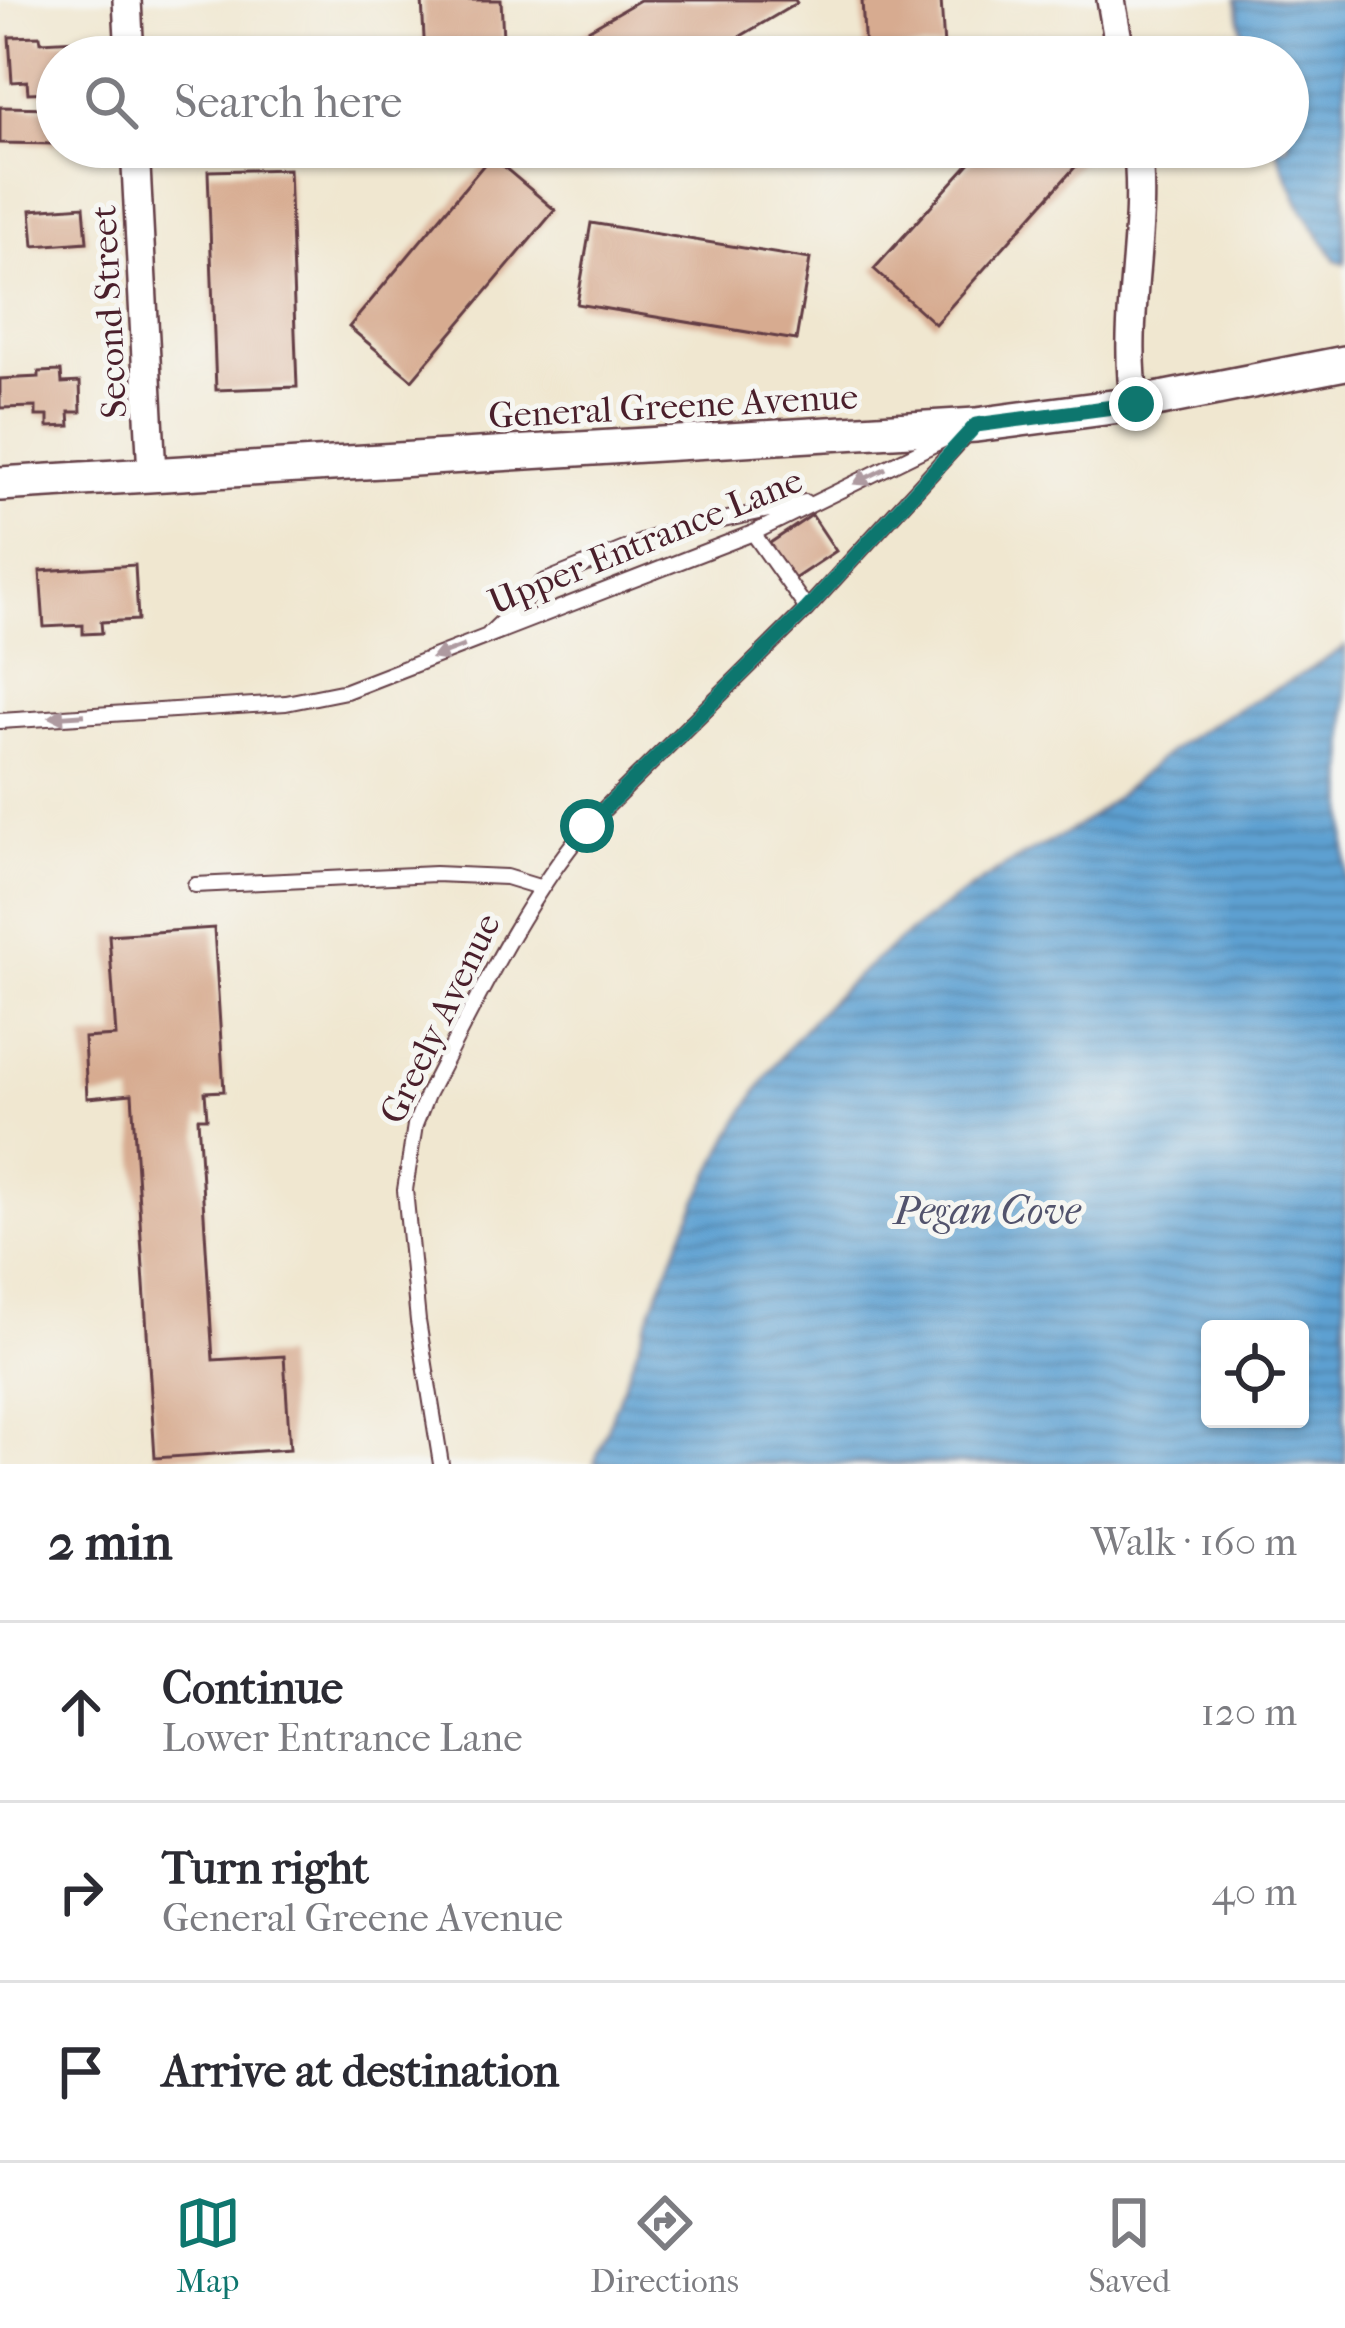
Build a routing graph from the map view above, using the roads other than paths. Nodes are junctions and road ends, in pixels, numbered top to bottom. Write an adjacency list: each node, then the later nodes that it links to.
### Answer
1 (127, 0): 3 (street)
2 (1111, 0): 4 (street)
3 (129, 36)
4 (1117, 36)
5 (136, 168): 10 (street, Second Street)
6 (1137, 168): 8 (street)
7 (1345, 363): 8 (street, General Greene Avenue)
8 (1136, 404): 9 (street, General Greene Avenue)
9 (976, 425): 10 (street, General Greene Avenue); 12 (lane, Upper Entrance Lane, one-way to 12); 14 (lane, Greely Avenue)
10 (152, 473): 11 (street, General Greene Avenue)
11 (0, 484)
12 (827, 497): 13 (lane, Upper Entrance Lane); 15 (lane, Upper Entrance Lane)
13 (753, 533): 14 (lane); 15 (lane, Upper Entrance Lane)
14 (807, 609): 18 (lane, Greely Avenue)
15 (485, 638): 16 (lane, Upper Entrance Lane, one-way to 16)
16 (0, 721)
17 (195, 885): 18 (lane)
18 (539, 887): 19 (lane, Greely Avenue)
19 (441, 1464)

